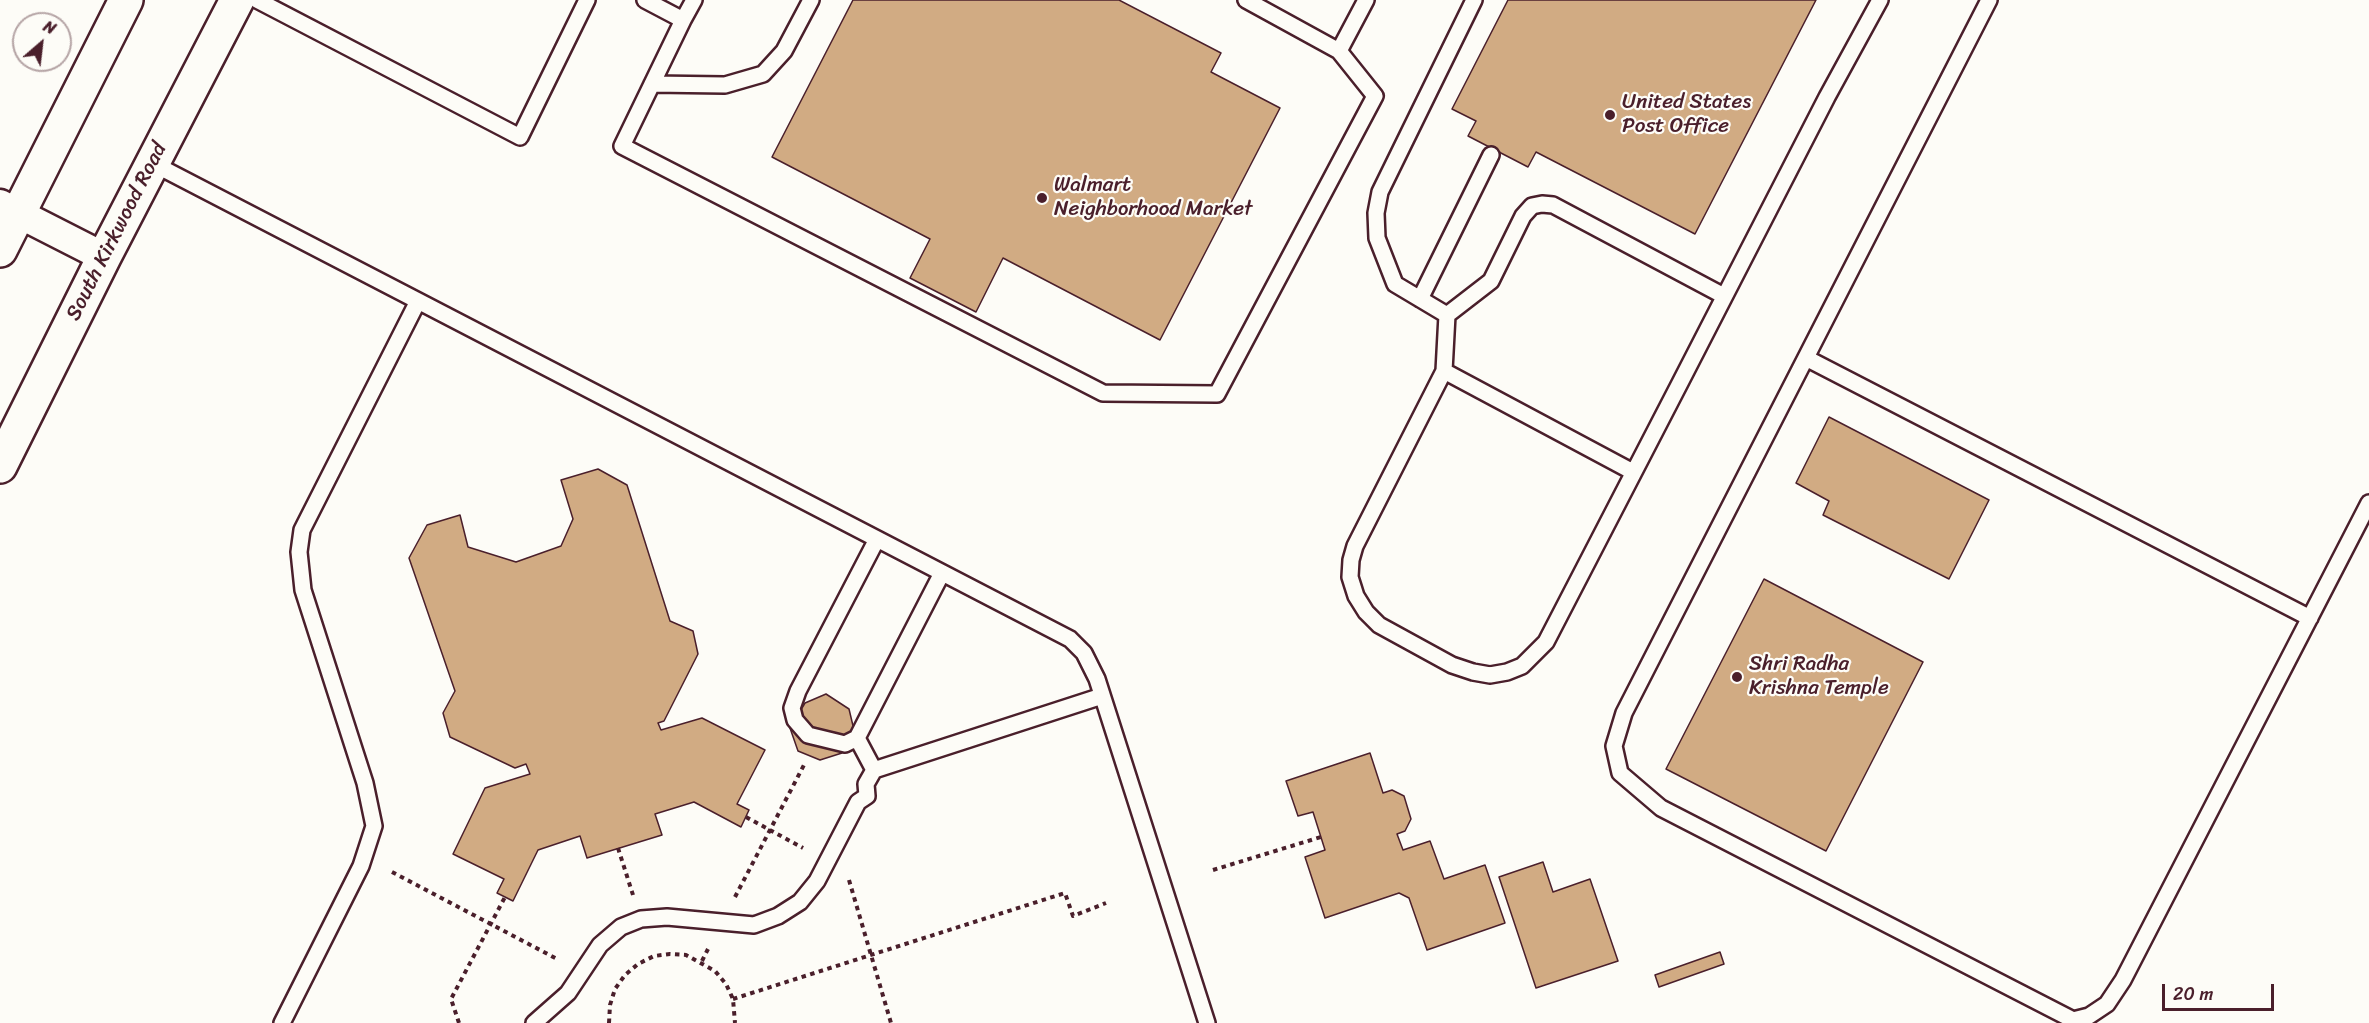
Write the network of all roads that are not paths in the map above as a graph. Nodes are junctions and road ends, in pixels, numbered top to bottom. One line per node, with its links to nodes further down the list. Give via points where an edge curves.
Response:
1 (126, 0): 18 (main road)
2 (237, 0): 17 (main road, South Kirkwood Road)
3 (257, 0): 4 (lane, via 520,137)
4 (586, 0)
5 (645, 0): 13 (lane)
6 (694, 0): 13 (lane)
7 (811, 0): 15 (lane, via 784,51 763,74 725,85)
8 (1246, 0): 14 (lane)
9 (1366, 0): 14 (lane)
10 (1474, 0): 22 (lane, via 1380,192 1376,213 1377,238 1395,284)
11 (1880, 0): 21 (lane)
12 (1989, 0): 25 (lane)
13 (683, 20): 15 (lane)
14 (1339, 51): 15 (lane, via 1375,96 1217,394 1103,393 622,146)
15 (652, 84)
16 (1491, 155): 22 (lane)
17 (152, 163): 20 (main road, South Kirkwood Road); 23 (lane)
18 (9, 209): 19 (main road); 20 (street)
19 (0, 250)
20 (104, 257): 27 (main road, South Kirkwood Road)
21 (1724, 297): 24 (lane, via 1553,206 1542,204 1532,206 1523,216 1491,281); 28 (lane)
22 (1420, 299): 24 (lane)
23 (418, 301): 30 (lane); 36 (lane, via 302,530 299,552 303,590 365,783 374,826 361,866)
24 (1447, 315): 26 (lane)
25 (1806, 358): 32 (lane); 32 (lane, via 1624,713 1614,746 1620,774 1661,808 2073,1020 2089,1016 2108,1004 2123,980)
26 (1444, 371): 28 (lane); 28 (lane, via 1355,546 1350,577 1356,596 1378,625 1452,665 1490,675 1522,666 1534,655 1545,642)
27 (0, 466)
28 (1633, 472)
29 (2369, 503): 32 (lane)
30 (877, 539): 31 (lane); 34 (lane, via 792,708 795,720 808,735 846,744)
31 (942, 573): 33 (lane, via 1070,639 1084,653); 34 (lane)
32 (2310, 618)
33 (1102, 696): 35 (lane); 38 (lane)
34 (856, 738): 35 (lane)
35 (874, 770): 37 (lane, via 866,784 867,796 858,802 817,881 800,902 754,925 667,917 641,919 621,927 600,945 568,993)
36 (282, 1023)
37 (534, 1023)
38 (1207, 1023)

